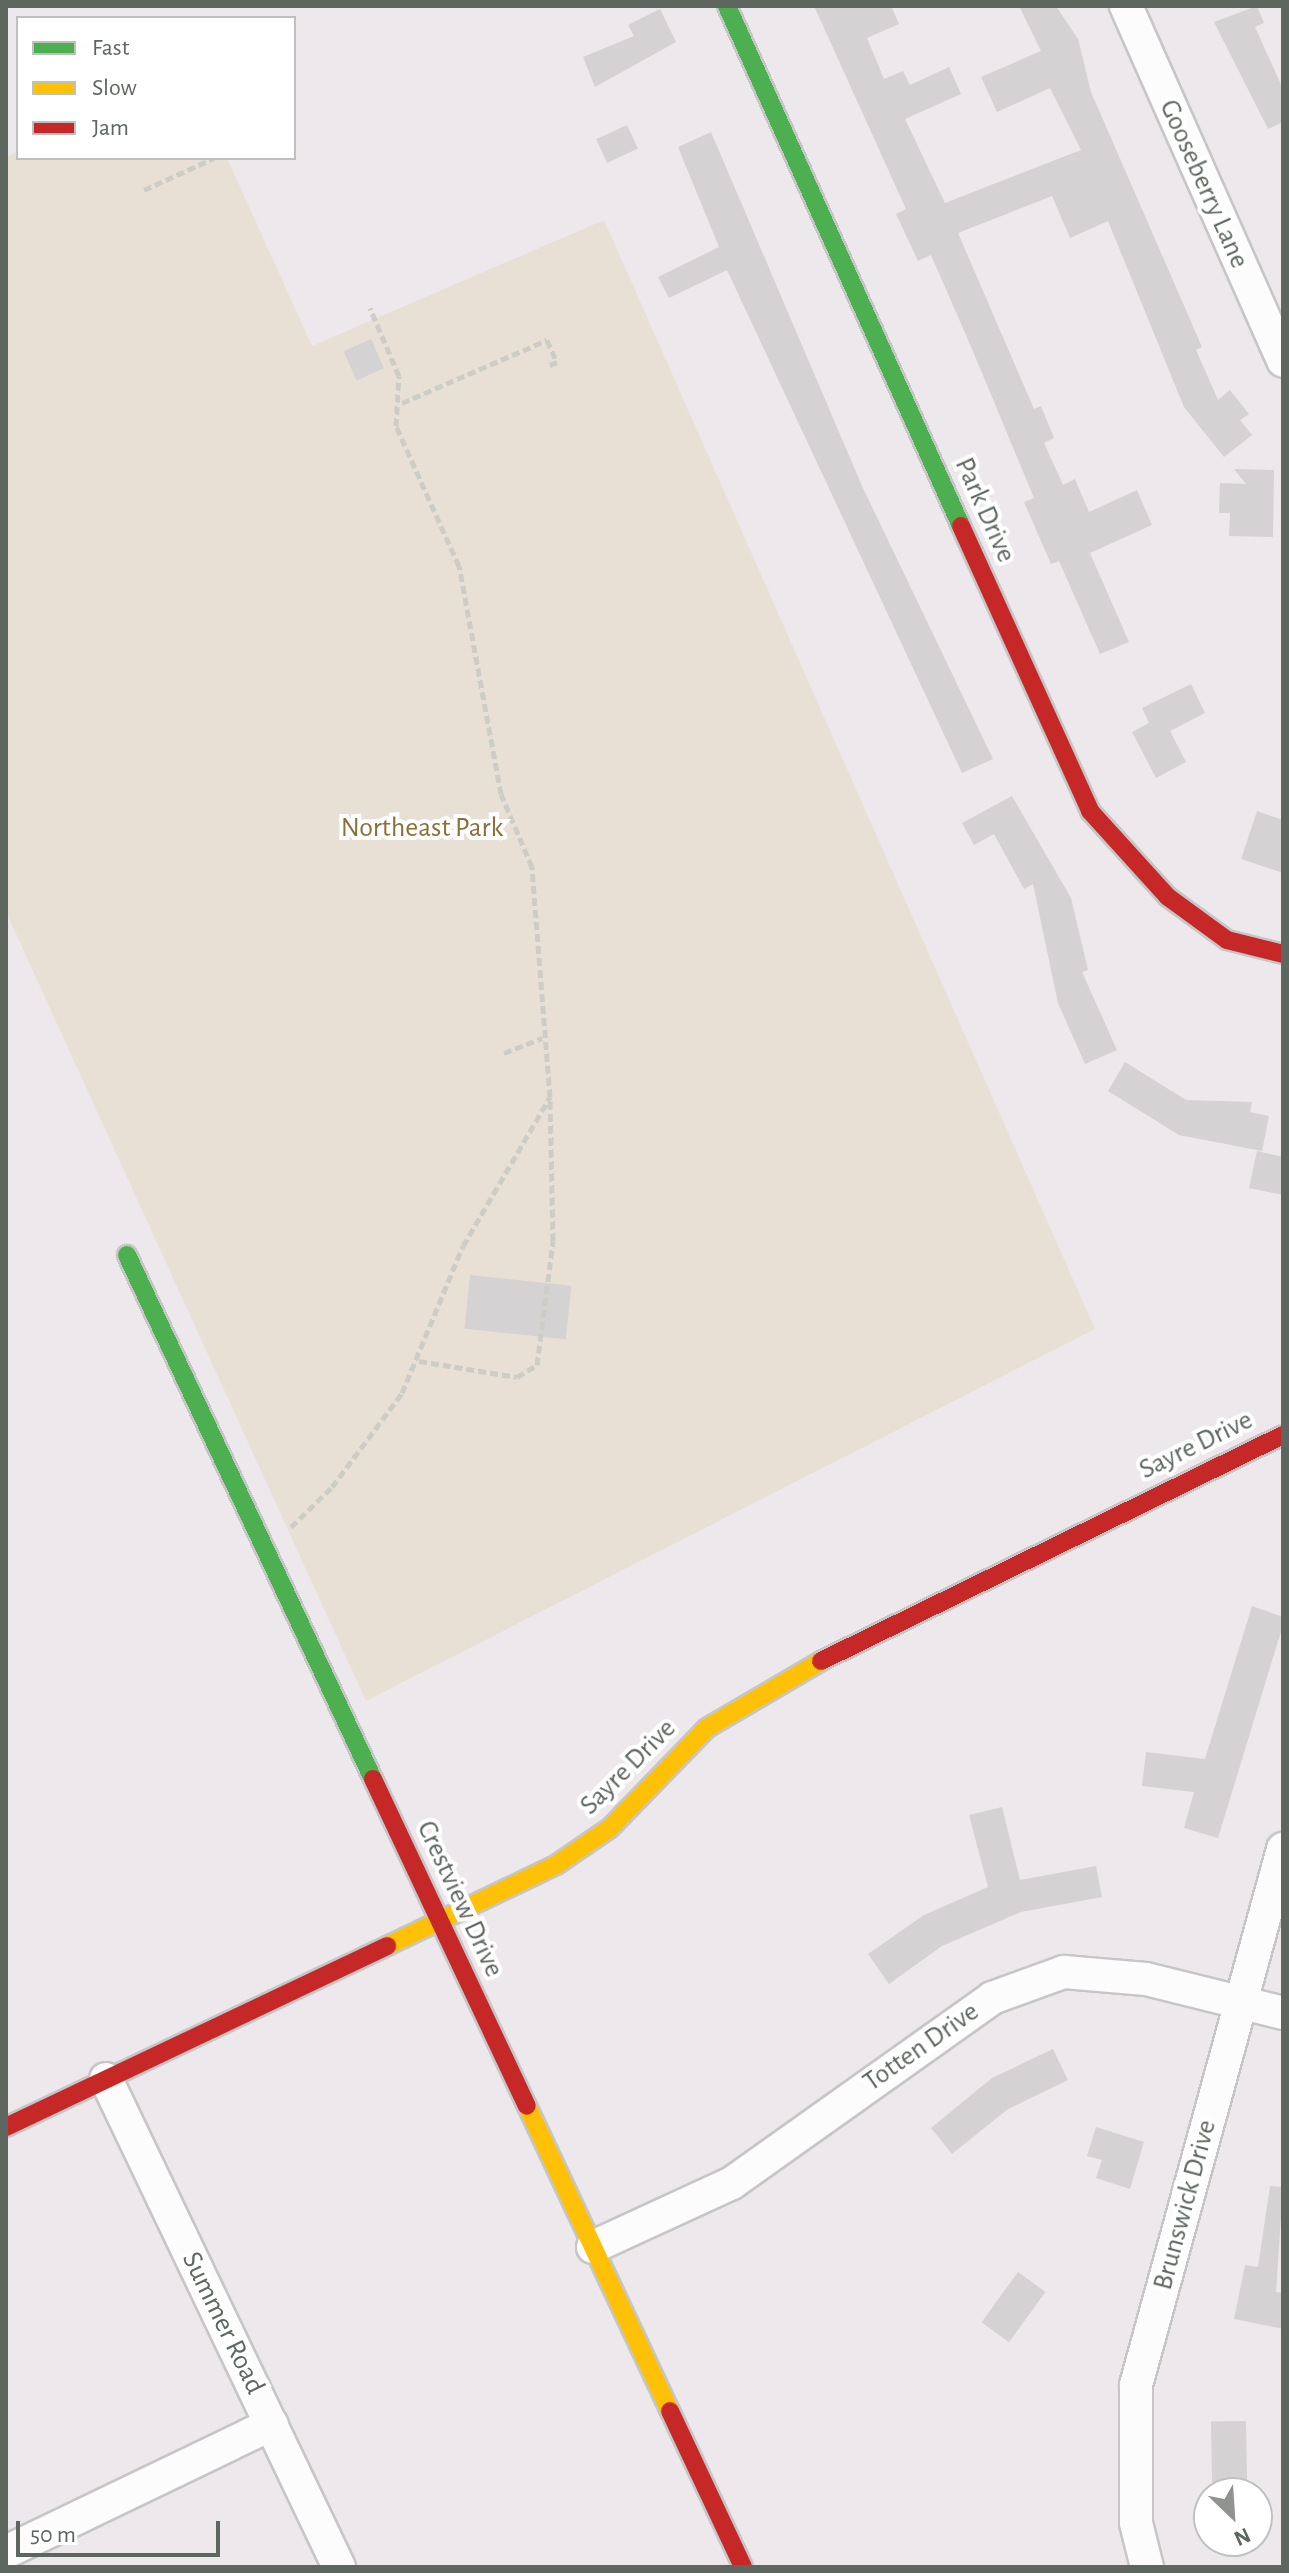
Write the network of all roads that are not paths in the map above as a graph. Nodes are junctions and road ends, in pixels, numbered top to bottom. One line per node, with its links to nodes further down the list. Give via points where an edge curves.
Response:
1 (727, 6): 4 (street, Park Drive, via 1090,811 1168,897 1227,940)
2 (1126, 6): 3 (street, Gooseberry Lane)
3 (1283, 361)
4 (1283, 954)
5 (127, 1255): 8 (street, Crestview Drive)
6 (1283, 1435): 8 (street, Sayre Drive, via 754,1694 707,1728 589,1845)
7 (1283, 1849): 9 (street, Brunswick Drive)
8 (439, 1921): 11 (street, Sayre Drive); 13 (street, Crestview Drive)
9 (1239, 2005): 10 (street, Totten Drive); 13 (street, Totten Drive, via 1146,1979 1064,1972 992,1998 732,2183); 18 (street, Brunswick Drive, via 1136,2385 1136,2523)
10 (1283, 2013)
11 (106, 2079): 12 (street, Sayre Drive); 14 (street, Summer Road)
12 (6, 2127)
13 (593, 2247): 17 (street, Crestview Drive)
14 (272, 2424): 15 (street); 16 (street, Summer Road)
15 (6, 2552)
16 (339, 2567)
17 (743, 2567)
18 (1147, 2567)

